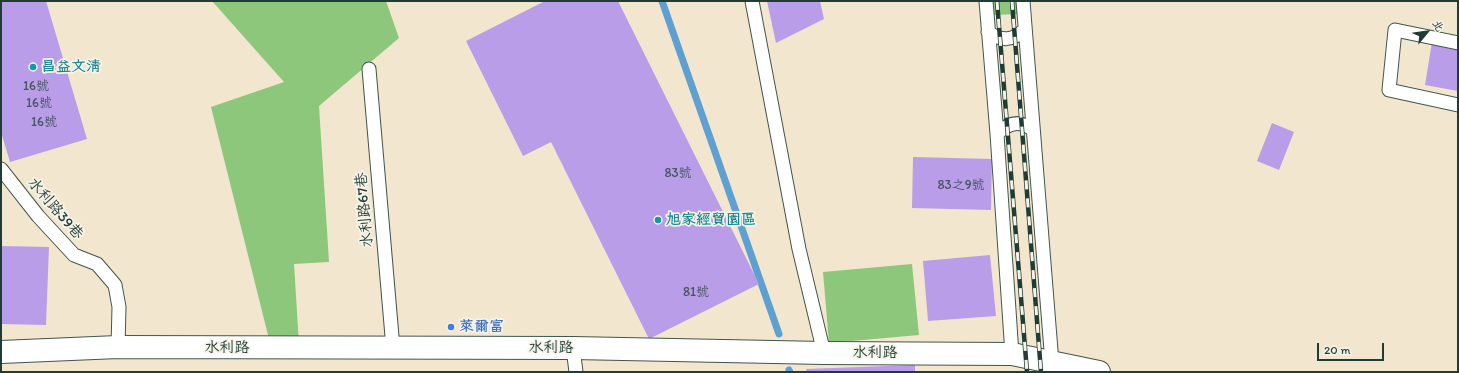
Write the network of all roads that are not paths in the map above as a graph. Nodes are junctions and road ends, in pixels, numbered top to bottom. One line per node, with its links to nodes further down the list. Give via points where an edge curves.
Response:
1 (752, 1): 16 (lane, via 799,249)
2 (986, 1): 5 (lane)
3 (1023, 1): 4 (lane)
4 (1025, 29): 5 (lane, via 1008,40 1000,39); 9 (lane)
5 (988, 32): 10 (lane)
6 (1458, 43): 8 (lane, via 1395,30 1389,90)
7 (369, 69): 13 (lane, 水利路67巷)
8 (1458, 105)
9 (1034, 130): 10 (lane, via 1016,122 1009,124); 18 (lane)
10 (997, 134): 17 (lane)
11 (1, 168): 12 (lane, 水利路39巷, via 38,216 74,255 98,264 115,285 119,307)
12 (118, 347): 13 (street, 水利路); 15 (street, 水利路)
13 (393, 348): 14 (street, 水利路)
14 (573, 348): 16 (street, 水利路); 19 (lane)
15 (1, 352)
16 (824, 353): 17 (street, 水利路)
17 (1012, 354): 18 (street, 水利路)
18 (1052, 363): 20 (street, 水利路)
19 (576, 372)
20 (1099, 372)

